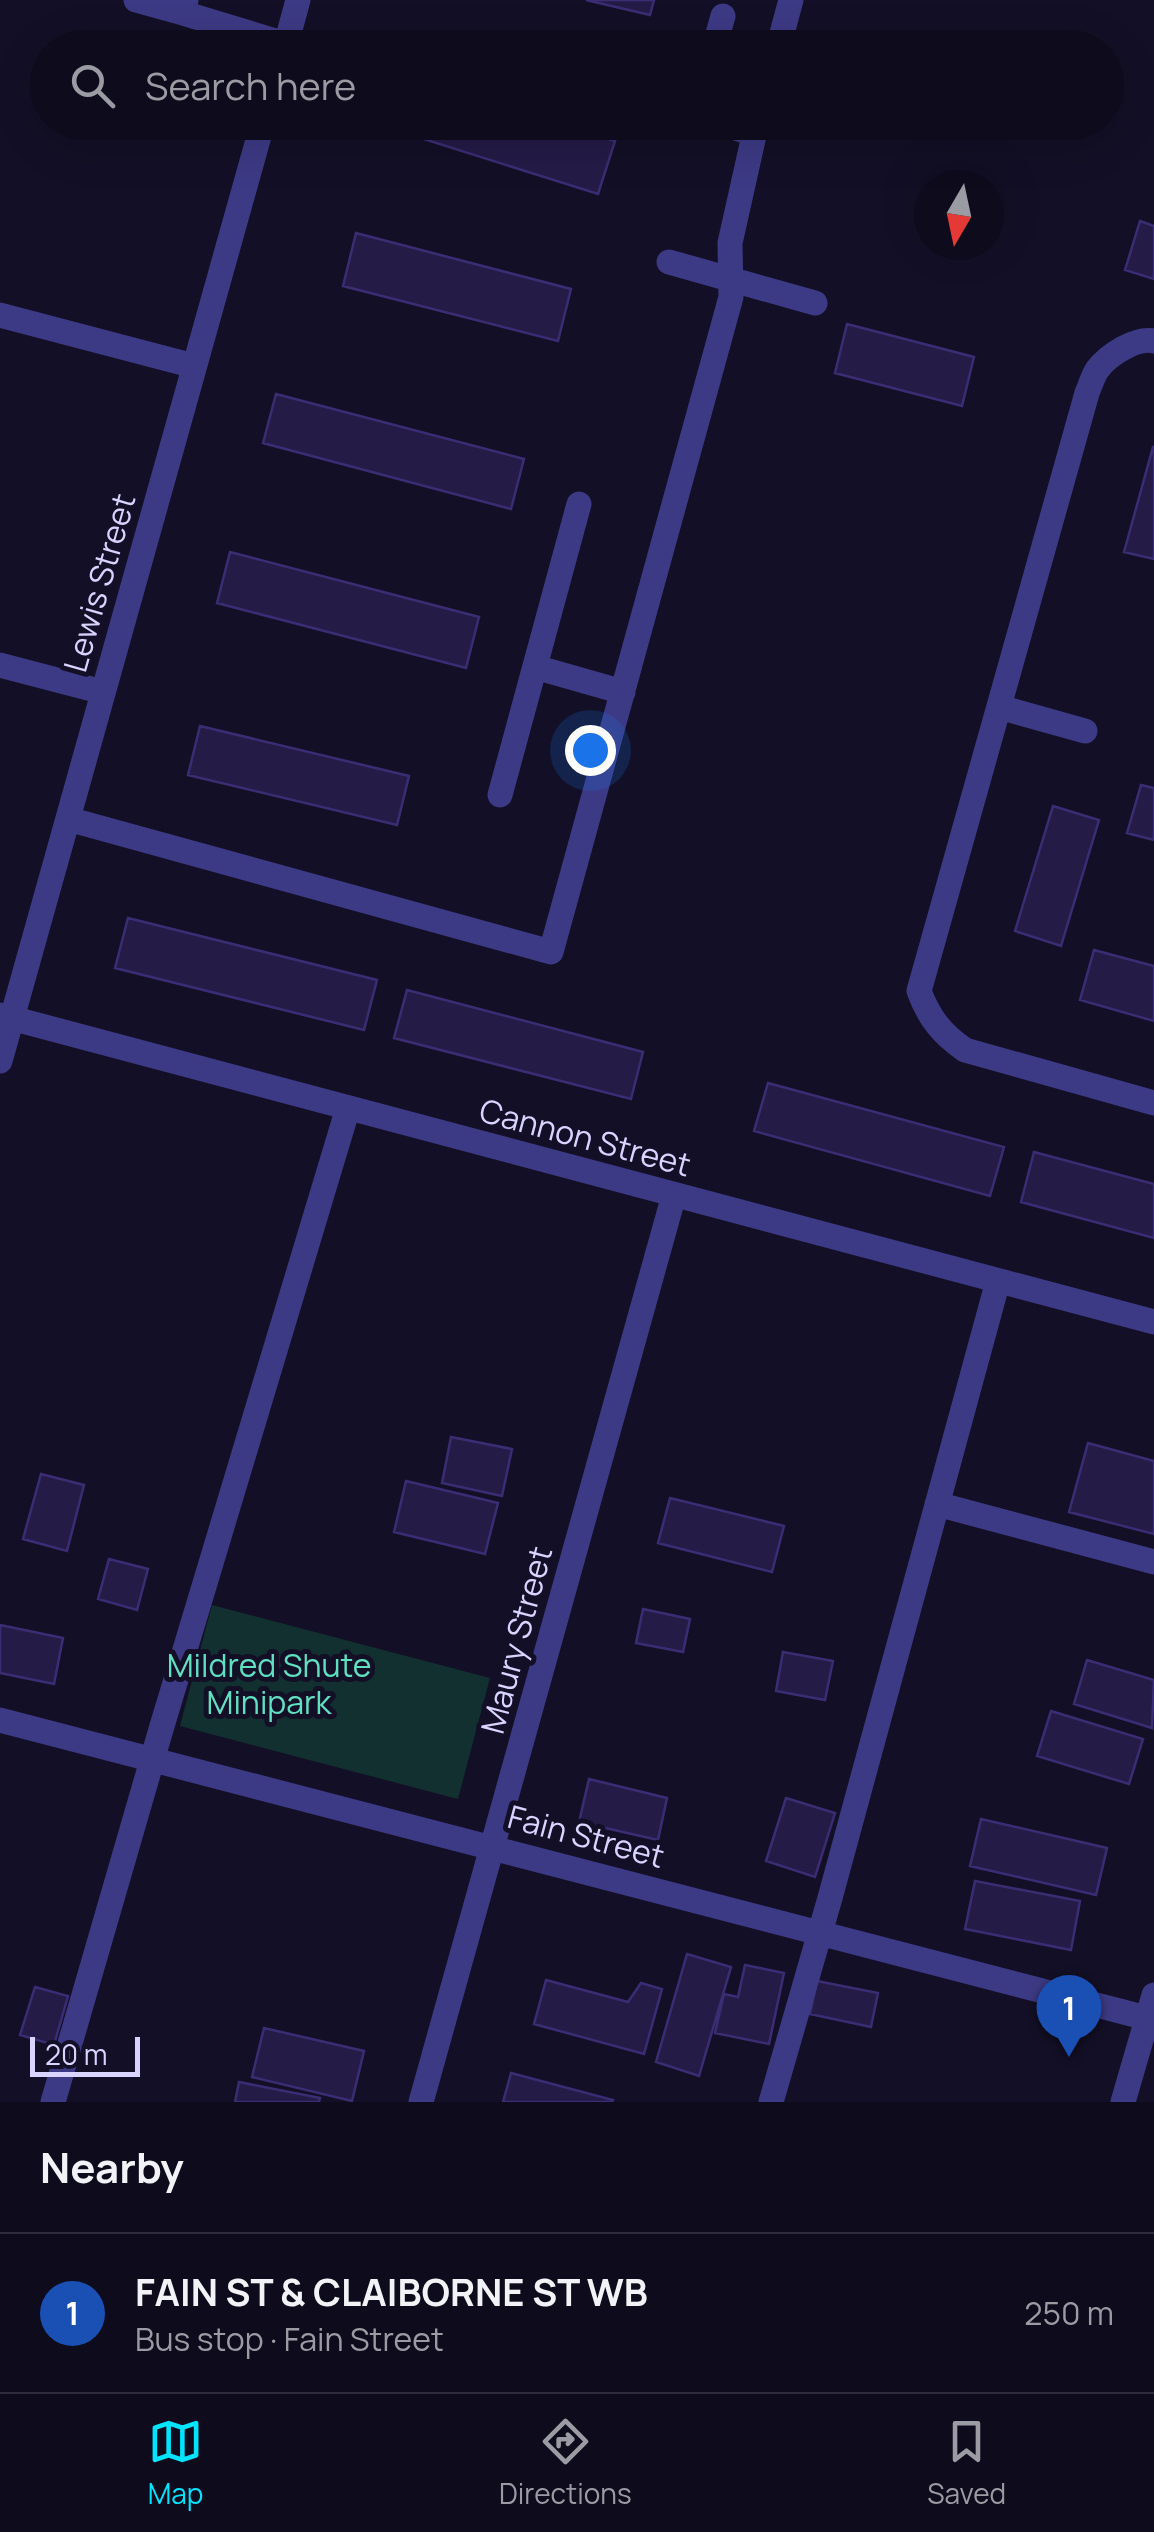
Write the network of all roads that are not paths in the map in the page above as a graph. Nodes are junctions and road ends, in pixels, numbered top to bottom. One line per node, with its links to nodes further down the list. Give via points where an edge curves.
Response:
1 (136, 0): 4 (street)
2 (298, 0): 7 (street)
3 (792, 0): 9 (street)
4 (184, 6): 6 (street)
5 (723, 16): 8 (street)
6 (245, 30)
7 (290, 30)
8 (719, 30)
9 (783, 30)
10 (258, 140): 17 (street, Lewis Street)
11 (752, 140): 13 (street, via 730,243)
12 (669, 262): 13 (street)
13 (731, 281): 14 (street); 22 (street)
14 (815, 303)
15 (0, 314): 17 (street)
16 (1154, 340): 23 (street, via 1120,350 1097,370)
17 (194, 366): 21 (street, Lewis Street)
18 (579, 504): 20 (street)
19 (0, 665): 21 (street)
20 (535, 667): 22 (street); 25 (street)
21 (104, 692): 26 (street, Lewis Street)
22 (623, 692): 26 (street, via 552,952)
23 (999, 707): 24 (street); 29 (street, via 919,991 926,1011 965,1050)
24 (1085, 731)
25 (500, 795)
26 (68, 819): 27 (street, Lewis Street)
27 (6, 1017): 28 (street, Lewis Street); 30 (street, Cannon Street)
28 (0, 1061)
29 (1154, 1103)
30 (348, 1108): 31 (street, Cannon Street); 37 (street)
31 (674, 1195): 32 (street, Cannon Street); 38 (street, Maury Street)
32 (998, 1281): 33 (street, Cannon Street); 34 (street)
33 (1154, 1322)
34 (938, 1504): 35 (street); 39 (street)
35 (1154, 1562)
36 (0, 1720): 37 (street, Fain Street)
37 (152, 1758): 38 (street, Fain Street); 41 (street)
38 (493, 1846): 39 (street, Fain Street); 42 (street, Maury Street)
39 (820, 1932): 40 (street, Fain Street); 43 (street)
40 (1152, 2011): 44 (street)
41 (53, 2102)
42 (421, 2102)
43 (771, 2102)
44 (1124, 2102)

